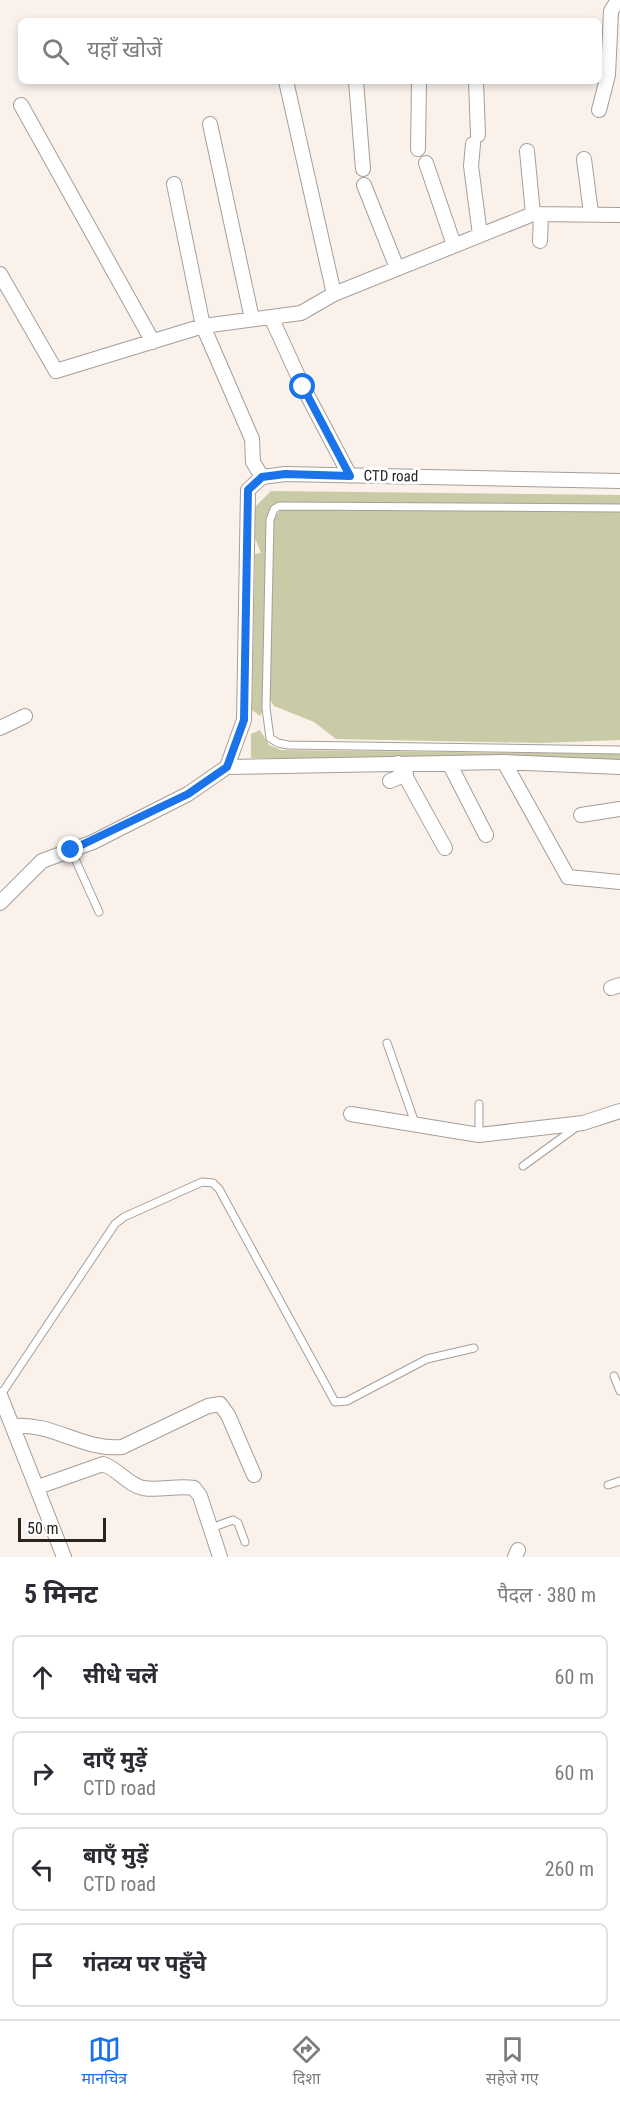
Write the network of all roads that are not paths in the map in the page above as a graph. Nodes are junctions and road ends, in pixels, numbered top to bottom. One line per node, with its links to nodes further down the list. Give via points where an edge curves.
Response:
1 (618, 0): 7 (street, via 611,11 608,75)
2 (287, 84): 24 (street)
3 (356, 84): 13 (street)
4 (419, 84): 9 (street)
5 (476, 84): 19 (street, via 476,139 471,166)
6 (21, 105): 28 (street)
7 (599, 110)
8 (210, 124): 26 (street)
9 (418, 149)
10 (527, 151): 17 (street)
11 (585, 159): 16 (street)
12 (426, 164): 21 (street)
13 (363, 169)
14 (174, 184): 27 (street)
15 (364, 185): 22 (street)
16 (591, 213): 17 (street); 18 (street)
17 (537, 214): 19 (street); 20 (street)
18 (620, 215)
19 (480, 235): 21 (street)
20 (540, 241)
21 (454, 245): 22 (street)
22 (398, 268): 24 (street)
23 (0, 274): 28 (street, via 56,371)
24 (334, 294): 25 (street, via 301,313)
25 (271, 317): 26 (street); 29 (street)
26 (252, 320): 27 (street)
27 (203, 326): 28 (street); 30 (street, via 252,438 253,462)
28 (153, 342)
29 (350, 476): 30 (street, CTD road); 31 (street, CTD road)
30 (262, 477): 39 (street, via 248,490 244,720)
31 (620, 481)
32 (620, 508): 35 (lane, via 274,509 270,520 263,723 273,741 288,745)
33 (25, 716): 34 (street)
34 (0, 728)
35 (620, 750)
36 (504, 762): 37 (street); 38 (street); 47 (street, via 568,877)
37 (449, 764): 40 (street); 44 (street)
38 (620, 766)
39 (227, 767): 40 (street); 46 (street, via 188,794)
40 (402, 769): 41 (street); 45 (street)
41 (390, 781)
42 (620, 808): 43 (street)
43 (581, 815)
44 (486, 835)
45 (445, 848)
46 (71, 850): 48 (street, via 42,861); 49 (lane)
47 (620, 882)
48 (0, 903)
49 (99, 912)
50 (387, 1043): 54 (lane)
51 (479, 1104): 56 (lane)
52 (620, 1111): 55 (street)
53 (351, 1114): 54 (street)
54 (415, 1123): 56 (street)
55 (583, 1123): 56 (street); 57 (lane)
56 (479, 1135)
57 (523, 1166)
58 (474, 1348): 61 (lane, via 427,1359 347,1401 335,1402 219,1189 213,1183 202,1182 115,1224)
59 (614, 1376): 60 (lane)
60 (620, 1391)
61 (0, 1395): 62 (street)
62 (14, 1426): 63 (street, via 27,1424 113,1448 220,1404); 66 (street)
63 (254, 1474)
64 (620, 1481): 65 (lane)
65 (608, 1485)
66 (38, 1486): 67 (street, via 103,1464 144,1488 194,1488); 69 (street)
67 (211, 1528): 68 (lane, via 233,1520); 70 (street)
68 (245, 1542)
69 (64, 1557)
70 (220, 1557)

